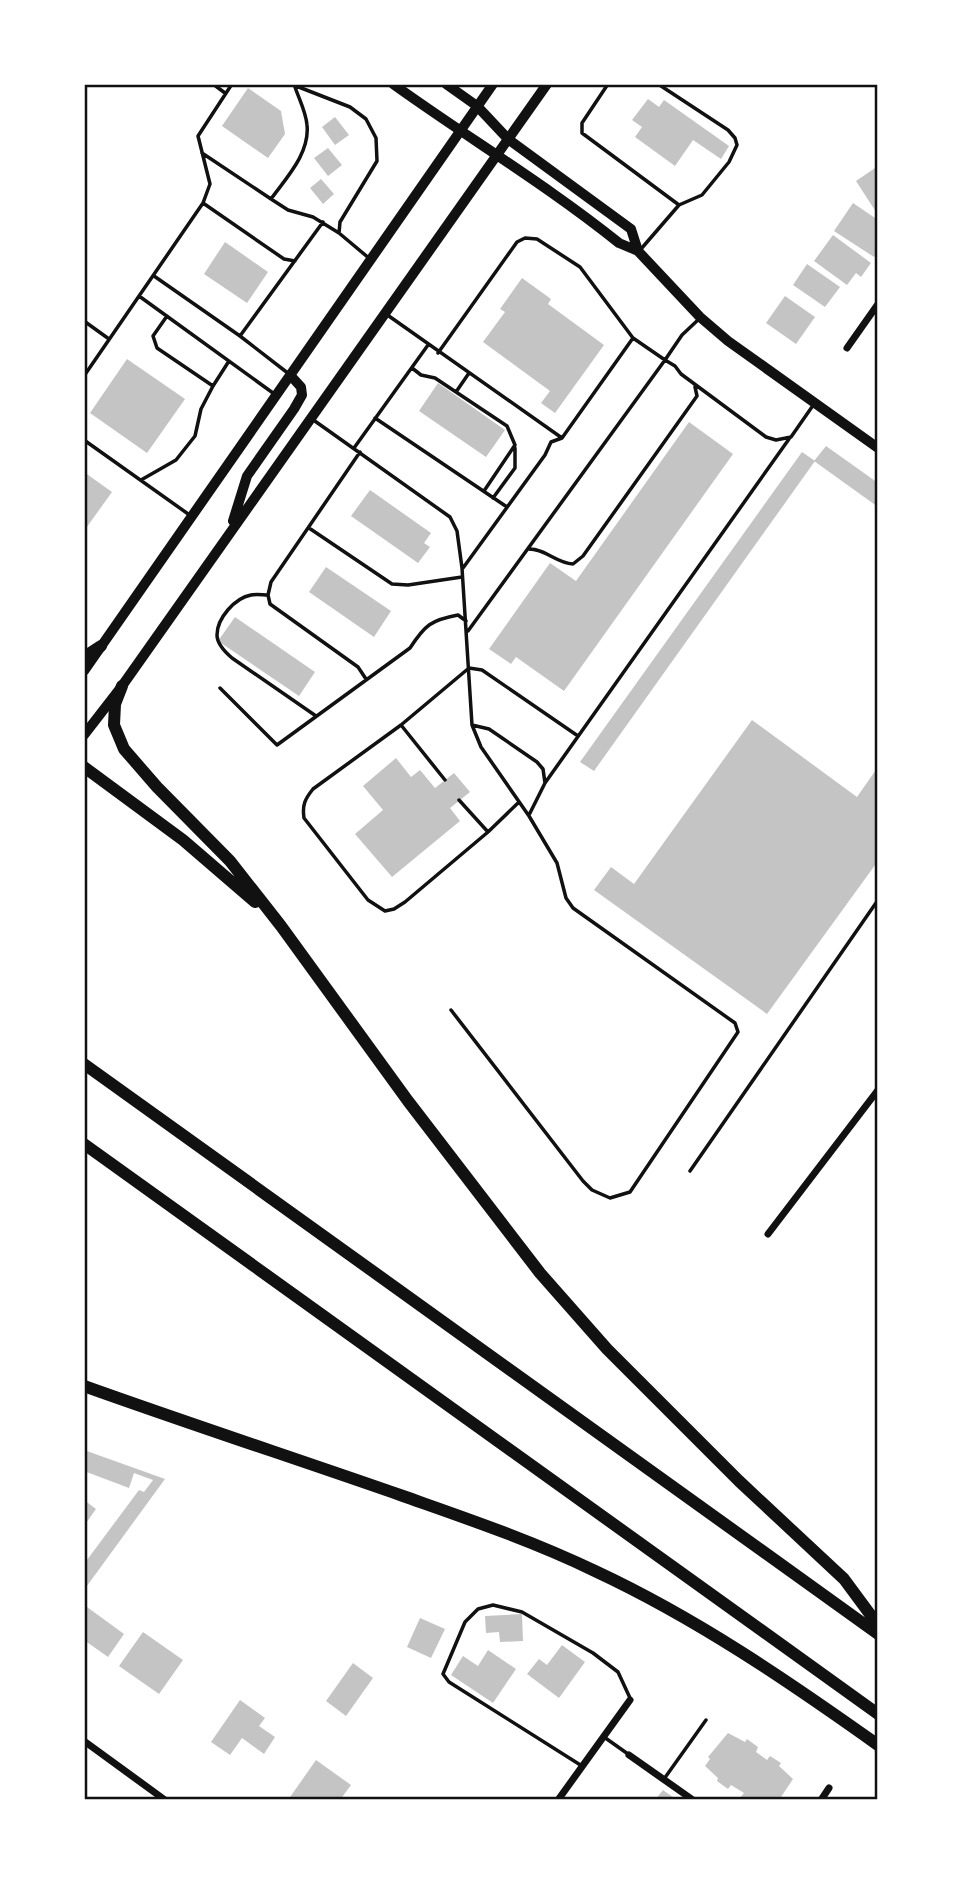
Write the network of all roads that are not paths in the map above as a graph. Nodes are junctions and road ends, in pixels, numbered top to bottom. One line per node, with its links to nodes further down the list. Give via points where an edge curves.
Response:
1 (213, 84): 10 (lane)
2 (232, 84): 10 (lane)
3 (393, 84): 12 (main road)
4 (446, 84): 11 (main road)
5 (493, 84): 11 (main road)
6 (547, 84): 13 (main road)
7 (608, 84): 18 (lane, via 582,123 582,133)
8 (658, 84): 18 (lane, via 728,130 737,145 702,195)
9 (293, 86): 16 (lane, via 307,122 307,141); 20 (lane, via 350,107 366,119 376,138 377,161 340,222)
10 (225, 93): 14 (lane, via 198,136)
11 (477, 106): 12 (main road); 13 (main road)
12 (461, 133): 15 (main road); 22 (main road)
13 (508, 139): 15 (main road); 21 (main road, via 631,229)
14 (201, 152): 16 (lane); 17 (lane, via 210,184)
15 (497, 153): 21 (main road, via 619,243); 27 (main road)
16 (271, 199): 19 (lane)
17 (203, 202): 23 (lane, via 284,259); 24 (lane)
18 (678, 205): 21 (lane)
19 (323, 222): 20 (lane); 23 (lane)
20 (340, 233): 22 (lane)
21 (638, 251): 29 (main road)
22 (371, 260): 42 (main road)
23 (295, 261): 31 (lane)
24 (153, 275): 25 (lane); 31 (lane)
25 (139, 296): 28 (lane); 33 (lane)
26 (878, 304): 35 (street)
27 (384, 313): 34 (lane); 48 (main road)
28 (167, 316): 38 (lane); 44 (lane, via 153,336 157,348)
29 (700, 317): 37 (lane, via 682,334); 47 (main road)
30 (84, 321): 33 (lane)
31 (240, 336): 42 (lane)
32 (633, 338): 36 (lane, via 580,267 537,239 525,238 517,242); 37 (lane); 51 (lane)
33 (109, 339): 41 (lane)
34 (428, 345): 36 (lane); 39 (lane)
35 (847, 348)
36 (438, 353): 40 (lane)
37 (666, 360): 43 (lane); 64 (lane)
38 (229, 361): 44 (lane); 46 (lane)
39 (412, 368): 45 (lane); 49 (lane)
40 (469, 373): 45 (lane); 51 (lane)
41 (84, 376)
42 (291, 376): 46 (main road); 63 (main road, via 302,395 247,476)
43 (695, 385): 50 (lane, via 765,437); 64 (lane, via 697,396 583,556 573,564 562,563 539,549)
44 (213, 386): 57 (lane, via 201,409 195,436 176,460)
45 (456, 392): 53 (lane, via 507,426)
46 (277, 396): 61 (main road)
47 (815, 403): 50 (lane); 55 (main road)
48 (310, 418): 54 (lane); 63 (main road)
49 (375, 418): 54 (lane); 58 (lane)
50 (791, 437): 81 (lane)
51 (562, 438): 60 (lane, via 551,442)
52 (84, 440): 57 (lane)
53 (515, 445): 58 (lane); 59 (lane, via 515,468)
54 (354, 448): 56 (lane)
55 (878, 448)
56 (360, 452): 62 (lane); 65 (lane, via 450,517 457,531)
57 (141, 480): 61 (lane)
58 (484, 491): 59 (lane)
59 (493, 498): 60 (lane)
60 (507, 507): 65 (lane)
61 (192, 517): 70 (main road)
62 (309, 528): 66 (lane, via 392,584); 67 (lane, via 271,582)
63 (230, 532): 75 (main road)
64 (528, 549): 69 (lane)
65 (462, 568): 66 (lane)
66 (462, 577): 68 (lane)
67 (268, 595): 74 (lane, via 270,604 358,667); 77 (lane, via 250,595 235,603 219,624 217,637 232,658)
68 (466, 622): 69 (lane); 74 (lane, via 458,615 435,619 410,648)
69 (467, 633): 72 (lane)
70 (102, 646): 71 (highway); 73 (main road)
71 (84, 657)
72 (469, 668): 78 (lane); 79 (lane); 81 (lane, via 482,670)
73 (84, 671)
74 (366, 680): 77 (lane)
75 (122, 686): 80 (main road); 90 (highway, via 114,725 124,749 230,862)
76 (220, 688): 77 (lane, via 277,744)
77 (316, 716)
78 (401, 725): 83 (lane); 88 (lane, via 313,789 302,808 304,818 368,900 385,911 394,909)
79 (472, 725): 84 (lane, via 489,729 537,762); 86 (lane, via 486,755)
80 (84, 736)
81 (578, 736): 84 (lane)
82 (84, 767): 90 (highway, via 183,840)
83 (444, 780)
84 (545, 783): 87 (lane)
85 (459, 800): 88 (lane)
86 (519, 802): 87 (lane); 88 (lane)
87 (529, 816): 91 (lane, via 557,863 573,908 735,1023 738,1032 630,1192 610,1198 583,1181)
88 (488, 832)
89 (878, 901): 95 (lane)
90 (281, 926): 98 (highway, via 540,1273 607,1349 844,1579)
91 (451, 1010)
92 (84, 1065): 99 (highway)
93 (878, 1090): 96 (street)
94 (84, 1144): 101 (highway)
95 (690, 1171)
96 (768, 1234)
97 (84, 1386): 105 (highway, via 505,1532 595,1570 752,1658)
98 (878, 1625)
99 (878, 1634)
100 (630, 1700): 103 (street); 107 (lane, via 618,1672 522,1612 493,1605 478,1609 465,1622 443,1674 449,1682)
101 (878, 1714)
102 (706, 1720): 108 (lane)
103 (604, 1737): 106 (lane); 107 (street)
104 (84, 1741): 110 (street)
105 (878, 1745)
106 (629, 1755): 108 (street)
107 (582, 1767): 111 (street)
108 (664, 1779): 112 (street)
109 (829, 1788): 113 (street)
110 (166, 1800)
111 (558, 1800)
112 (693, 1800)
113 (821, 1800)

